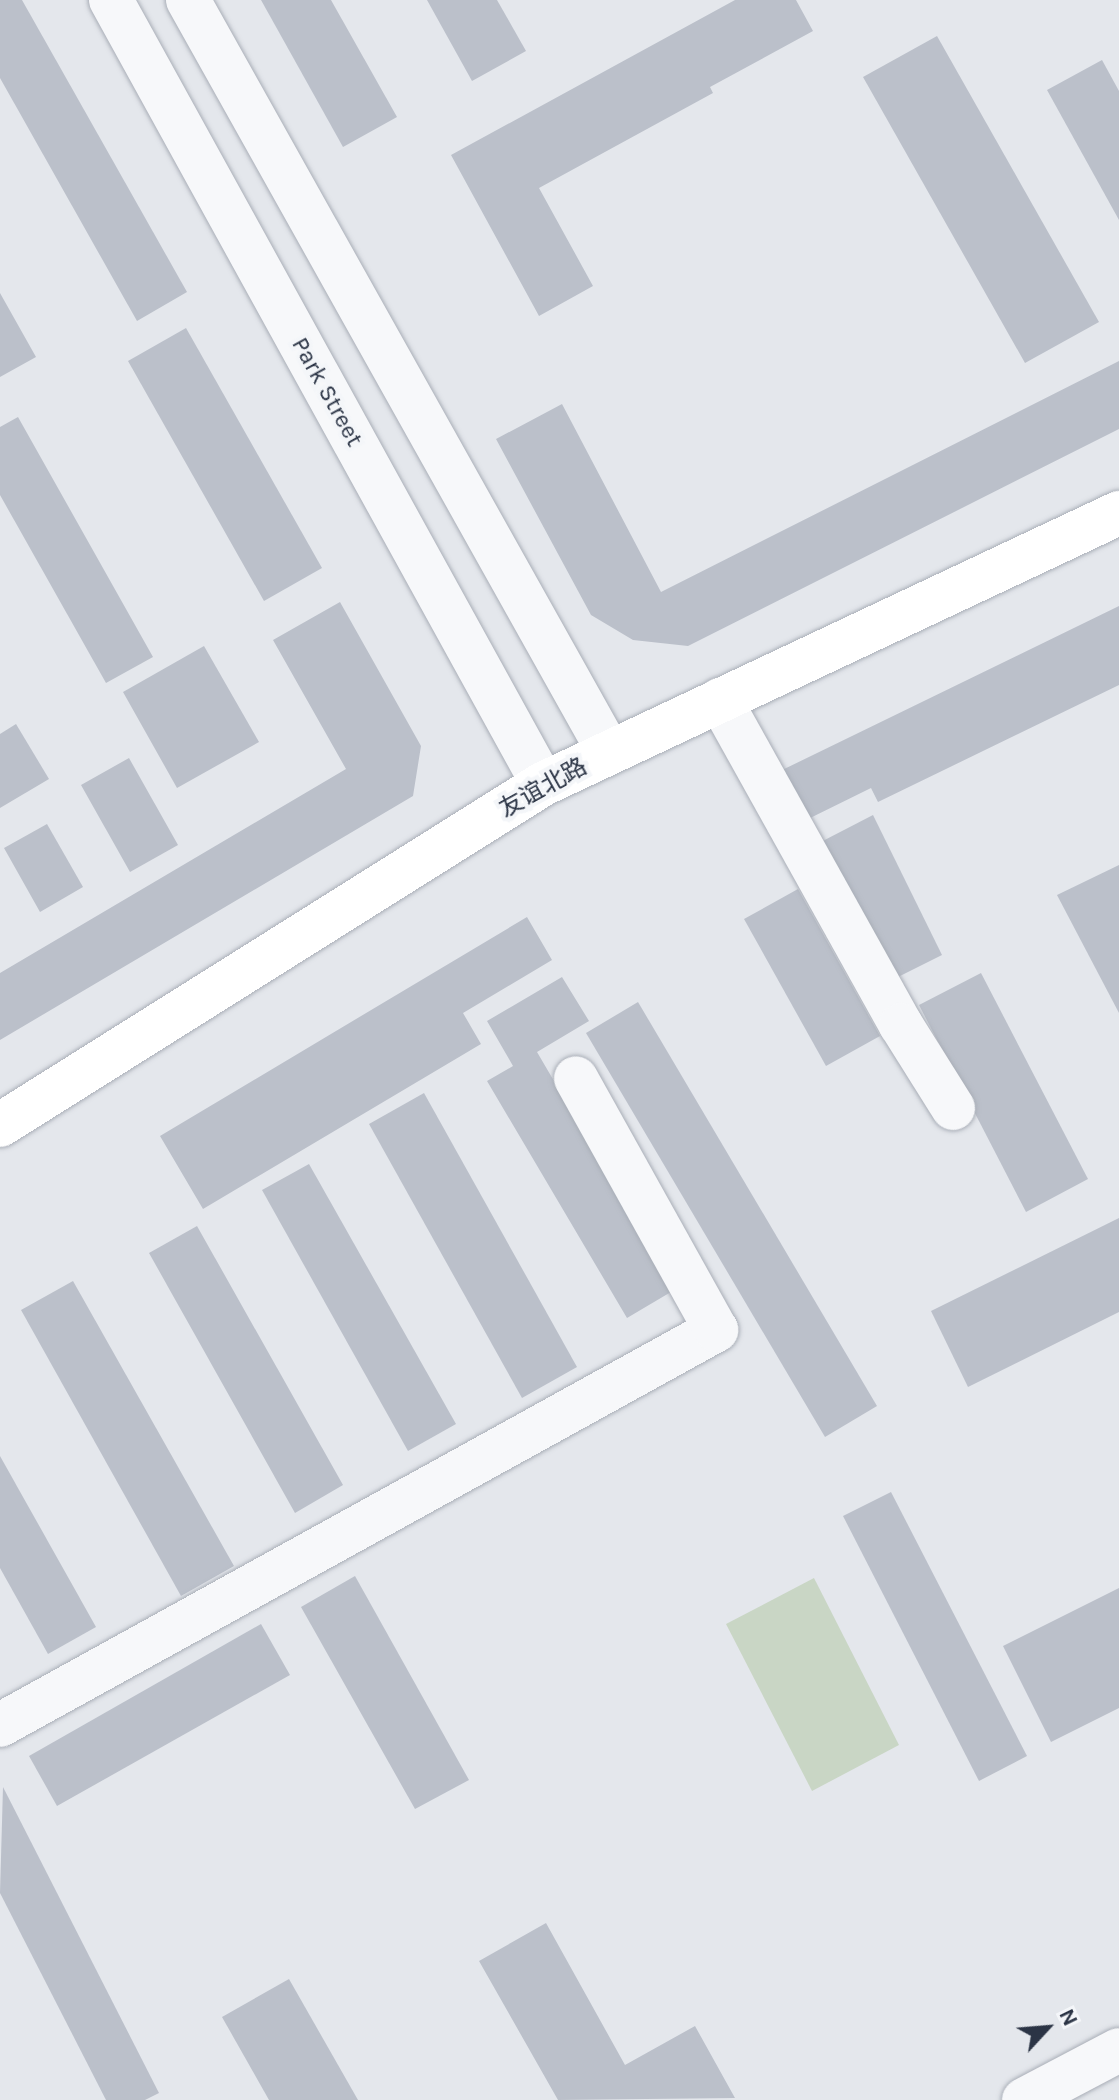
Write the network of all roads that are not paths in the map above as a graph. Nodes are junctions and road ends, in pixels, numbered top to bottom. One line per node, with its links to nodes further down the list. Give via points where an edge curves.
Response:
1 (111, 0): 6 (street, Park Street)
2 (188, 0): 5 (street)
3 (1119, 513): 4 (main road, 友谊北路)
4 (720, 700): 5 (main road, 友谊北路); 8 (street)
5 (609, 752): 6 (main road, 友谊北路)
6 (543, 784): 9 (main road, 友谊北路)
7 (576, 1078): 10 (street, via 716,1330)
8 (953, 1108)
9 (0, 1125)
10 (0, 1725)
11 (1119, 2050): 12 (street)
12 (1024, 2100)

